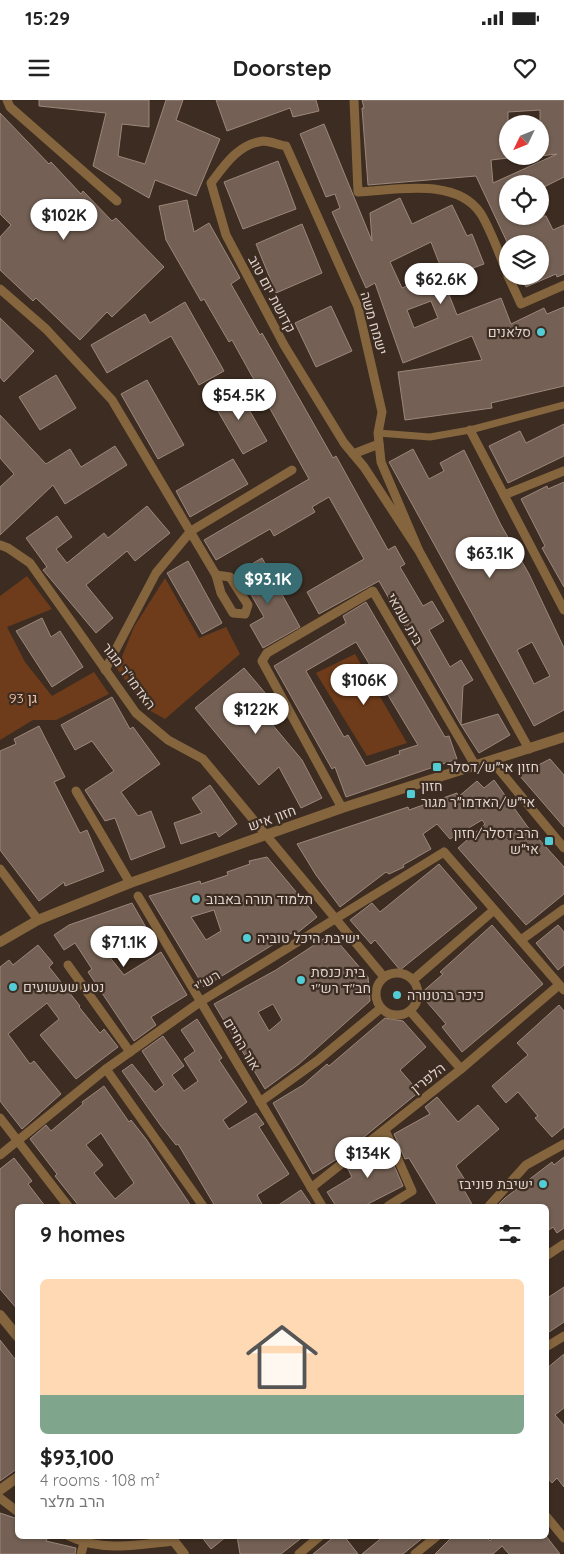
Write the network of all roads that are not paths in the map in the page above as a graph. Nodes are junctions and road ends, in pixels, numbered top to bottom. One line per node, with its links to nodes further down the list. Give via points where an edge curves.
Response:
1 (7, 100): 4 (street)
2 (354, 100): 5 (street, via 358,192 440,189 459,194 480,213)
3 (247, 146): 11 (street, ישמח משה, via 264,141 286,146 358,307 382,412); 13 (street, קדושת יום טוב, via 228,160 211,183 226,235 284,345)
4 (117, 201)
5 (499, 255)
6 (512, 285): 7 (street, via 521,304)
7 (564, 285)
8 (0, 288): 17 (street, via 46,329 112,400)
9 (564, 405): 10 (street)
10 (470, 430): 11 (street, via 430,437); 16 (street)
11 (378, 433): 12 (street, ישמח משה)
12 (379, 444): 13 (street); 19 (street, ישמח משה, via 381,462)
13 (353, 454): 19 (street, ישמח משה)
14 (292, 470): 17 (street)
15 (564, 471): 16 (street)
16 (504, 495): 21 (street)
17 (191, 531): 20 (street); 22 (street, via 156,573)
18 (0, 545): 22 (street, האדמו"ר מגור, via 30,563)
19 (419, 551): 24 (street, ישמח משה)
20 (216, 575): 20 (street, via 220,593 233,613 244,614 248,605 230,578)
21 (564, 610)
22 (105, 670): 29 (street, האדמו"ר מגור, via 136,713 168,740 203,759)
23 (562, 737): 24 (street, חזון איש)
24 (529, 749): 25 (street, חזון איש)
25 (492, 761): 26 (street, חזון איש); 30 (street)
26 (475, 764): 28 (street, חזון איש); 28 (street, בית שמאי, via 373,591 267,653 262,661)
27 (76, 791): 32 (street)
28 (342, 808): 29 (street, חזון איש)
29 (267, 835): 32 (street, חזון איש); 36 (street, האדמו"ר מגור)
30 (564, 848)
31 (0, 869): 37 (street)
32 (130, 883): 37 (street, חזון איש)
33 (138, 896): 44 (street, אור החיים)
34 (564, 909): 38 (street)
35 (494, 910): 36 (street, רש"י, via 444,852); 38 (street); 42 (street)
36 (336, 918): 41 (street, האדמו"ר מגור); 44 (street, רש"י)
37 (38, 920): 39 (street, חזון איש)
38 (521, 940): 43 (street)
39 (0, 942)
40 (68, 965): 47 (street)
41 (384, 977): 42 (street, via 396,972); 45 (street, via 379,982 376,995)
42 (413, 980): 46 (street, via 418,999)
43 (562, 987): 49 (street, הלפרין)
44 (200, 1002): 47 (street, רש"י); 50 (street, אור החיים)
45 (381, 1008): 46 (street, via 392,1015); 50 (street, via 317,1061)
46 (410, 1011): 49 (street)
47 (130, 1052): 48 (street, רש"י)
48 (106, 1069): 53 (street, רש"י); 58 (street)
49 (462, 1069): 52 (street, הלפרין)
50 (260, 1102): 56 (street, אור החיים)
51 (0, 1118): 53 (street)
52 (385, 1130): 56 (street, הלפרין); 60 (street, via 412,1191)
53 (18, 1142): 55 (street, רש"י); 57 (street)
54 (564, 1144): 61 (street, via 526,1165)
55 (0, 1155)
56 (311, 1188): 59 (street, אור החיים)
57 (66, 1204)
58 (202, 1204)
59 (321, 1204)
60 (391, 1204)
61 (491, 1204)
62 (564, 1244): 63 (street)
63 (549, 1254)
64 (0, 1315): 65 (street)
65 (15, 1333)
66 (564, 1336): 67 (street)
67 (549, 1346)
68 (15, 1479): 69 (street)
69 (0, 1490)
70 (0, 1498): 71 (street)
71 (15, 1510)
72 (549, 1520): 73 (street)
73 (564, 1538)
74 (75, 1539): 79 (street)
75 (169, 1539): 80 (street)
76 (174, 1539): 82 (street)
77 (316, 1539): 83 (street)
78 (433, 1539): 84 (street)
79 (84, 1543): 80 (street); 81 (street)
80 (127, 1550)
81 (81, 1554)
82 (184, 1554)
83 (299, 1554)
84 (415, 1554)

